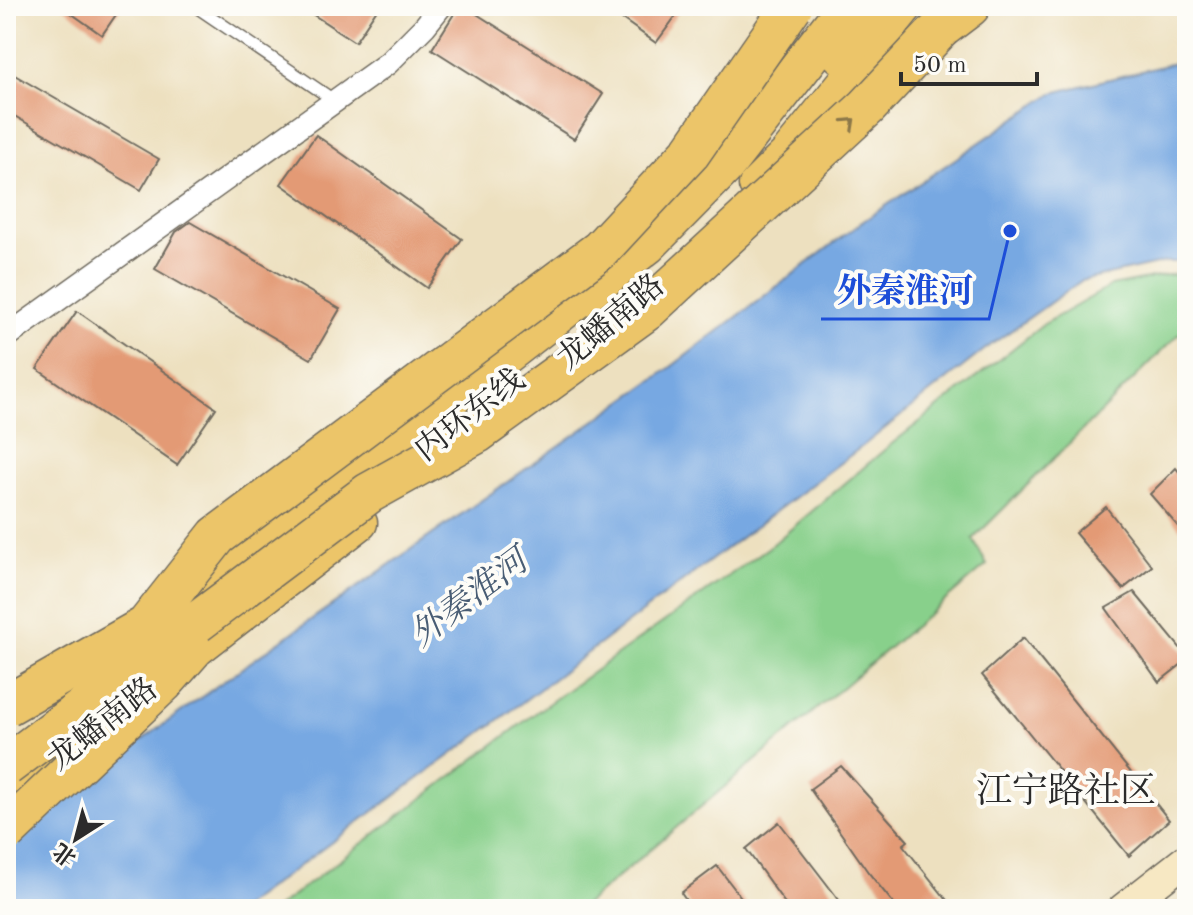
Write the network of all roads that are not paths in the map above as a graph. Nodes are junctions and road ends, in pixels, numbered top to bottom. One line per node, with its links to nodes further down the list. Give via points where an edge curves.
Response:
1 (195, 6): 8 (lane)
2 (441, 6): 8 (street, via 388,63)
3 (848, 6): 12 (highway, 内环东线, bridge, via 723,167 647,244)
4 (879, 6): 10 (highway, 内环东线, bridge, via 771,146 692,231)
5 (906, 6): 14 (main road, 龙蟠南路, via 787,154 649,292)
6 (806, 10): 12 (highway, bridge, via 690,153 600,250 217,536); 13 (main road, 龙蟠南路, via 727,131 653,216 528,315 458,379)
7 (956, 13): 10 (highway, one-way to 7, bridge, via 477,433 647,310 867,107)
8 (335, 101): 9 (street)
9 (6, 337)
10 (369, 493): 11 (highway, 内环东线, bridge)
11 (253, 582): 15 (highway, 内环东线, bridge); 17 (highway, bridge, via 163,683)
12 (146, 626): 13 (highway, bridge)
13 (10, 708): 14 (main road)
14 (66, 751): 16 (main road, 龙蟠南路)
15 (6, 766)
16 (6, 796)
17 (6, 832)
18 (1187, 859): 19 (street)
19 (1123, 909)

